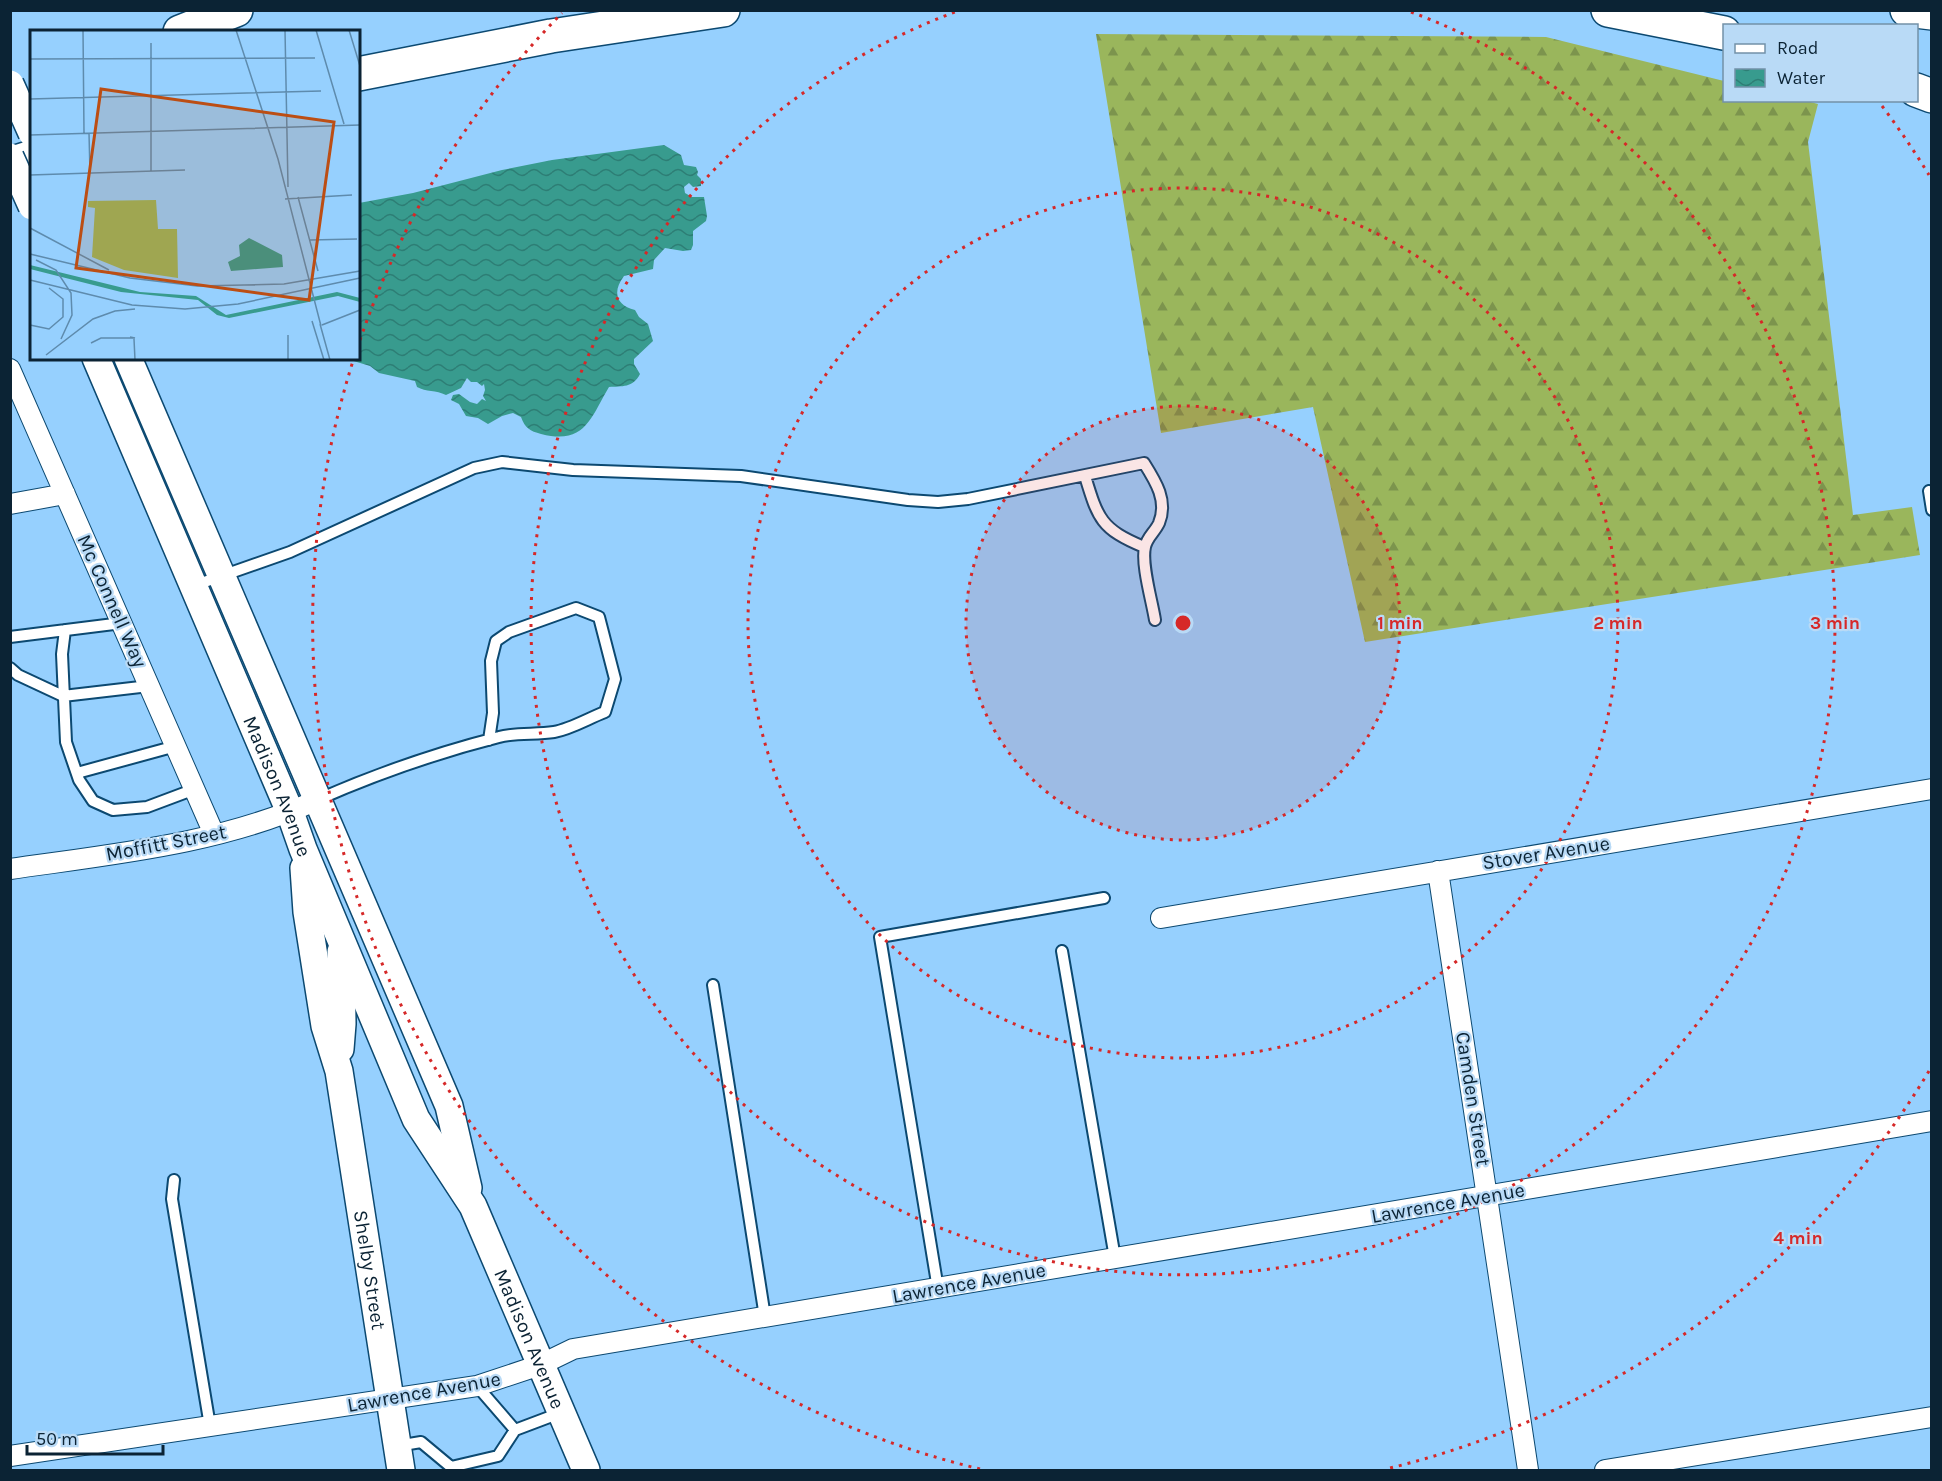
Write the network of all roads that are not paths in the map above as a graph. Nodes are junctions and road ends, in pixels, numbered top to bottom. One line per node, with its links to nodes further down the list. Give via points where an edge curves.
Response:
1 (236, 10): 6 (highway)
2 (723, 10): 8 (highway, via 551,36)
3 (1608, 10): 7 (highway)
4 (1907, 10): 5 (highway)
5 (1932, 13)
6 (185, 30)
7 (1723, 33)
8 (360, 74)
9 (10, 84): 14 (main road, bridge)
10 (30, 86): 12 (highway)
11 (1918, 90): 13 (highway)
12 (10, 93)
13 (1932, 96)
14 (30, 129)
15 (10, 157): 18 (main road, bridge)
16 (30, 158): 17 (highway)
17 (10, 164)
18 (30, 202)
19 (97, 360): 29 (main road, Madison Avenue)
20 (129, 360): 28 (main road, Madison Avenue)
21 (10, 369): 24 (street, Mc Connell Way)
22 (1085, 476): 27 (lane, via 1101,521); 27 (lane, via 1144,463 1155,480 1163,507 1158,525); 28 (lane, via 938,502 741,476 573,470 502,462 474,468 290,552)
23 (1929, 491): 26 (lane)
24 (65, 494): 25 (street); 31 (street, Mc Connell Way)
25 (10, 504)
26 (1932, 510)
27 (1144, 547): 30 (lane)
28 (222, 576): 29 (lane); 42 (main road, Madison Avenue)
29 (192, 586): 43 (main road, Madison Avenue)
30 (1155, 620)
31 (122, 623): 32 (lane); 35 (street, Mc Connell Way)
32 (65, 630): 33 (lane); 36 (lane)
33 (10, 637)
34 (10, 668): 36 (lane)
35 (149, 686): 36 (lane); 38 (street, Mc Connell Way)
36 (63, 696): 39 (lane, via 66,742)
37 (489, 740): 37 (lane, via 555,732 605,712 615,679 599,616 576,608 509,632 496,641 491,661 493,713); 42 (lane, via 371,777)
38 (176, 746): 39 (lane); 40 (street, Mc Connell Way)
39 (77, 773): 40 (lane, via 93,801 113,810 147,807)
40 (195, 789): 44 (street, Mc Connell Way)
41 (1932, 789): 48 (street, Stover Avenue)
42 (317, 800): 43 (street, Moffitt Street); 46 (main road, Madison Avenue)
43 (290, 812): 44 (street, Moffitt Street); 45 (main road, Madison Avenue)
44 (214, 834): 47 (street, Moffitt Street, via 151,849)
45 (303, 849): 51 (main road, Madison Avenue); 55 (main road, Shelby Street, via 307,912 323,1014)
46 (338, 849): 51 (main road, Shelby Street, via 343,880); 59 (main road, Madison Avenue, via 449,1106)
47 (10, 870)
48 (1438, 871): 50 (street, Stover Avenue); 58 (street, Camden Street)
49 (1104, 898): 61 (lane, via 880,937)
50 (1161, 918)
51 (340, 938): 54 (main road, Madison Avenue); 55 (main road, Shelby Street)
52 (1062, 951): 60 (lane)
53 (713, 985): 62 (lane)
54 (383, 1039): 55 (main road, via 359,1042); 59 (main road, Madison Avenue, via 416,1119)
55 (339, 1071): 65 (main road, Shelby Street)
56 (1932, 1121): 58 (street, Lawrence Avenue)
57 (174, 1180): 68 (lane, via 172,1199)
58 (1488, 1196): 60 (street, Lawrence Avenue); 74 (street, Camden Street)
59 (472, 1206): 63 (main road, Madison Avenue)
60 (1115, 1258): 61 (street, Lawrence Avenue)
61 (938, 1289): 62 (street, Lawrence Avenue)
62 (765, 1317): 63 (street, Lawrence Avenue, via 573,1349)
63 (540, 1365): 64 (street, Lawrence Avenue); 66 (main road, Madison Avenue)
64 (477, 1386): 65 (street, Lawrence Avenue); 69 (lane)
65 (390, 1400): 68 (street, Lawrence Avenue); 71 (main road, Shelby Street)
66 (561, 1413): 69 (lane); 73 (main road, Madison Avenue)
67 (1932, 1417): 75 (street)
68 (210, 1426): 70 (street, Lawrence Avenue)
69 (514, 1430): 72 (lane, via 498,1456)
70 (10, 1456)
71 (399, 1458): 72 (lane, via 421,1442)
72 (451, 1469)
73 (586, 1470)
74 (1528, 1470)
75 (1605, 1470)

